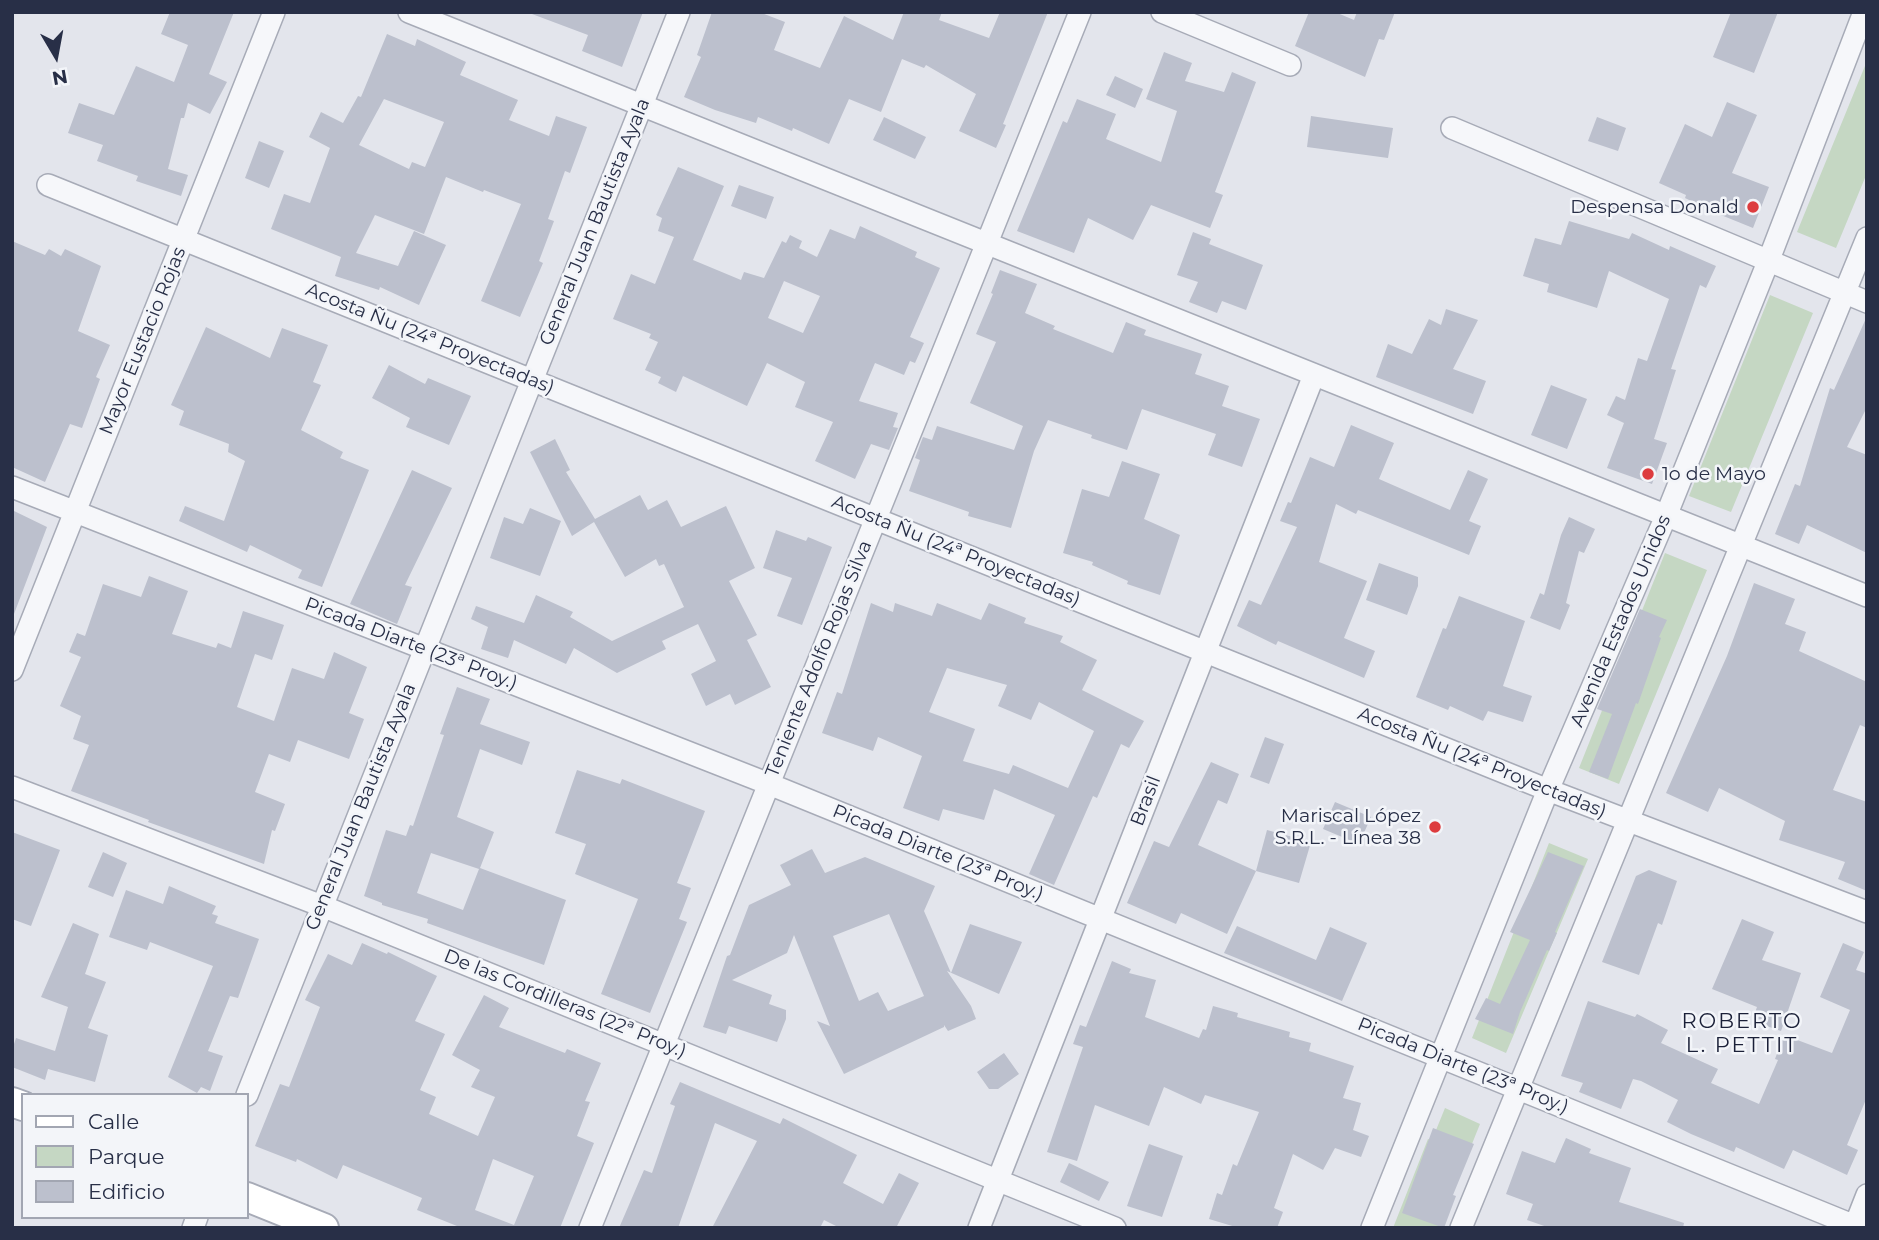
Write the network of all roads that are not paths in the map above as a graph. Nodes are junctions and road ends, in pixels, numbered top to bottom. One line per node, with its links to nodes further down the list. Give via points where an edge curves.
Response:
1 (274, 12): 12 (street, Mayor Eustacio Rojas)
2 (409, 12): 8 (street)
3 (679, 12): 8 (street, General Juan Bautista Ayala)
4 (1080, 12): 13 (street, Teniente Adolfo Rojas Silva)
5 (1162, 12): 7 (street)
6 (1864, 12): 14 (street, Avenida Estados Unidos)
7 (1290, 65)
8 (641, 106): 13 (street); 18 (street, General Juan Bautista Ayala)
9 (1452, 128): 14 (street)
10 (48, 185): 12 (street, Acosta Ñu (24ª Proyectadas))
11 (1867, 237): 15 (street)
12 (183, 239): 18 (street, Acosta Ñu (24ª Proyectadas)); 20 (street, Mayor Eustacio Rojas)
13 (987, 244): 17 (street); 22 (street, Teniente Adolfo Rojas Silva)
14 (1768, 262): 15 (street); 21 (street, Avenida Estados Unidos)
15 (1844, 293): 16 (street); 23 (street)
16 (1867, 302)
17 (1314, 375): 21 (street); 26 (street, Brasil)
18 (532, 380): 22 (street, Acosta Ñu (24ª Proyectadas)); 25 (street, General Juan Bautista Ayala)
19 (12, 487): 20 (street, Picada Diarte (23ª Proy.))
20 (75, 512): 25 (street, Picada Diarte (23ª Proy.)); 27 (street, Mayor Eustacio Rojas)
21 (1666, 516): 23 (street); 30 (street, Avenida Estados Unidos)
22 (876, 519): 26 (street, Acosta Ñu (24ª Proyectadas)); 28 (street, Teniente Adolfo Rojas Silva)
23 (1740, 546): 24 (street); 31 (street)
24 (1867, 596)
25 (424, 649): 28 (street, Picada Diarte (23ª Proy.)); 32 (street, General Juan Bautista Ayala)
26 (1204, 651): 30 (street, Acosta Ñu (24ª Proyectadas)); 34 (street, Brasil)
27 (12, 670)
28 (769, 784): 34 (street, Picada Diarte (23ª Proy.)); 35 (street, Teniente Adolfo Rojas Silva)
29 (12, 787): 32 (street, De las Cordilleras (22ª Proy.))
30 (1548, 790): 31 (street, Acosta Ñu (24ª Proyectadas)); 36 (street, Avenida Estados Unidos)
31 (1627, 822): 33 (street, Acosta Ñu (24ª Proyectadas)); 37 (street)
32 (322, 906): 35 (street, De las Cordilleras (22ª Proy.)); 38 (street, General Juan Bautista Ayala)
33 (1867, 912)
34 (1101, 919): 36 (street, Picada Diarte (23ª Proy.)); 39 (street, Brasil)
35 (664, 1044): 39 (street, De las Cordilleras (22ª Proy.)); 44 (street, Teniente Adolfo Rojas Silva)
36 (1441, 1058): 37 (street, Picada Diarte (23ª Proy.)); 47 (street, Avenida Estados Unidos)
37 (1517, 1089): 42 (street, Picada Diarte (23ª Proy.)); 48 (street)
38 (248, 1093)
39 (998, 1181): 45 (street, Brasil); 46 (street, De las Cordilleras (22ª Proy.))
40 (1867, 1195): 42 (street)
41 (248, 1196): 43 (main road)
42 (1856, 1227)
43 (324, 1228)
44 (590, 1228)
45 (979, 1228)
46 (1115, 1228)
47 (1372, 1228)
48 (1461, 1228)

